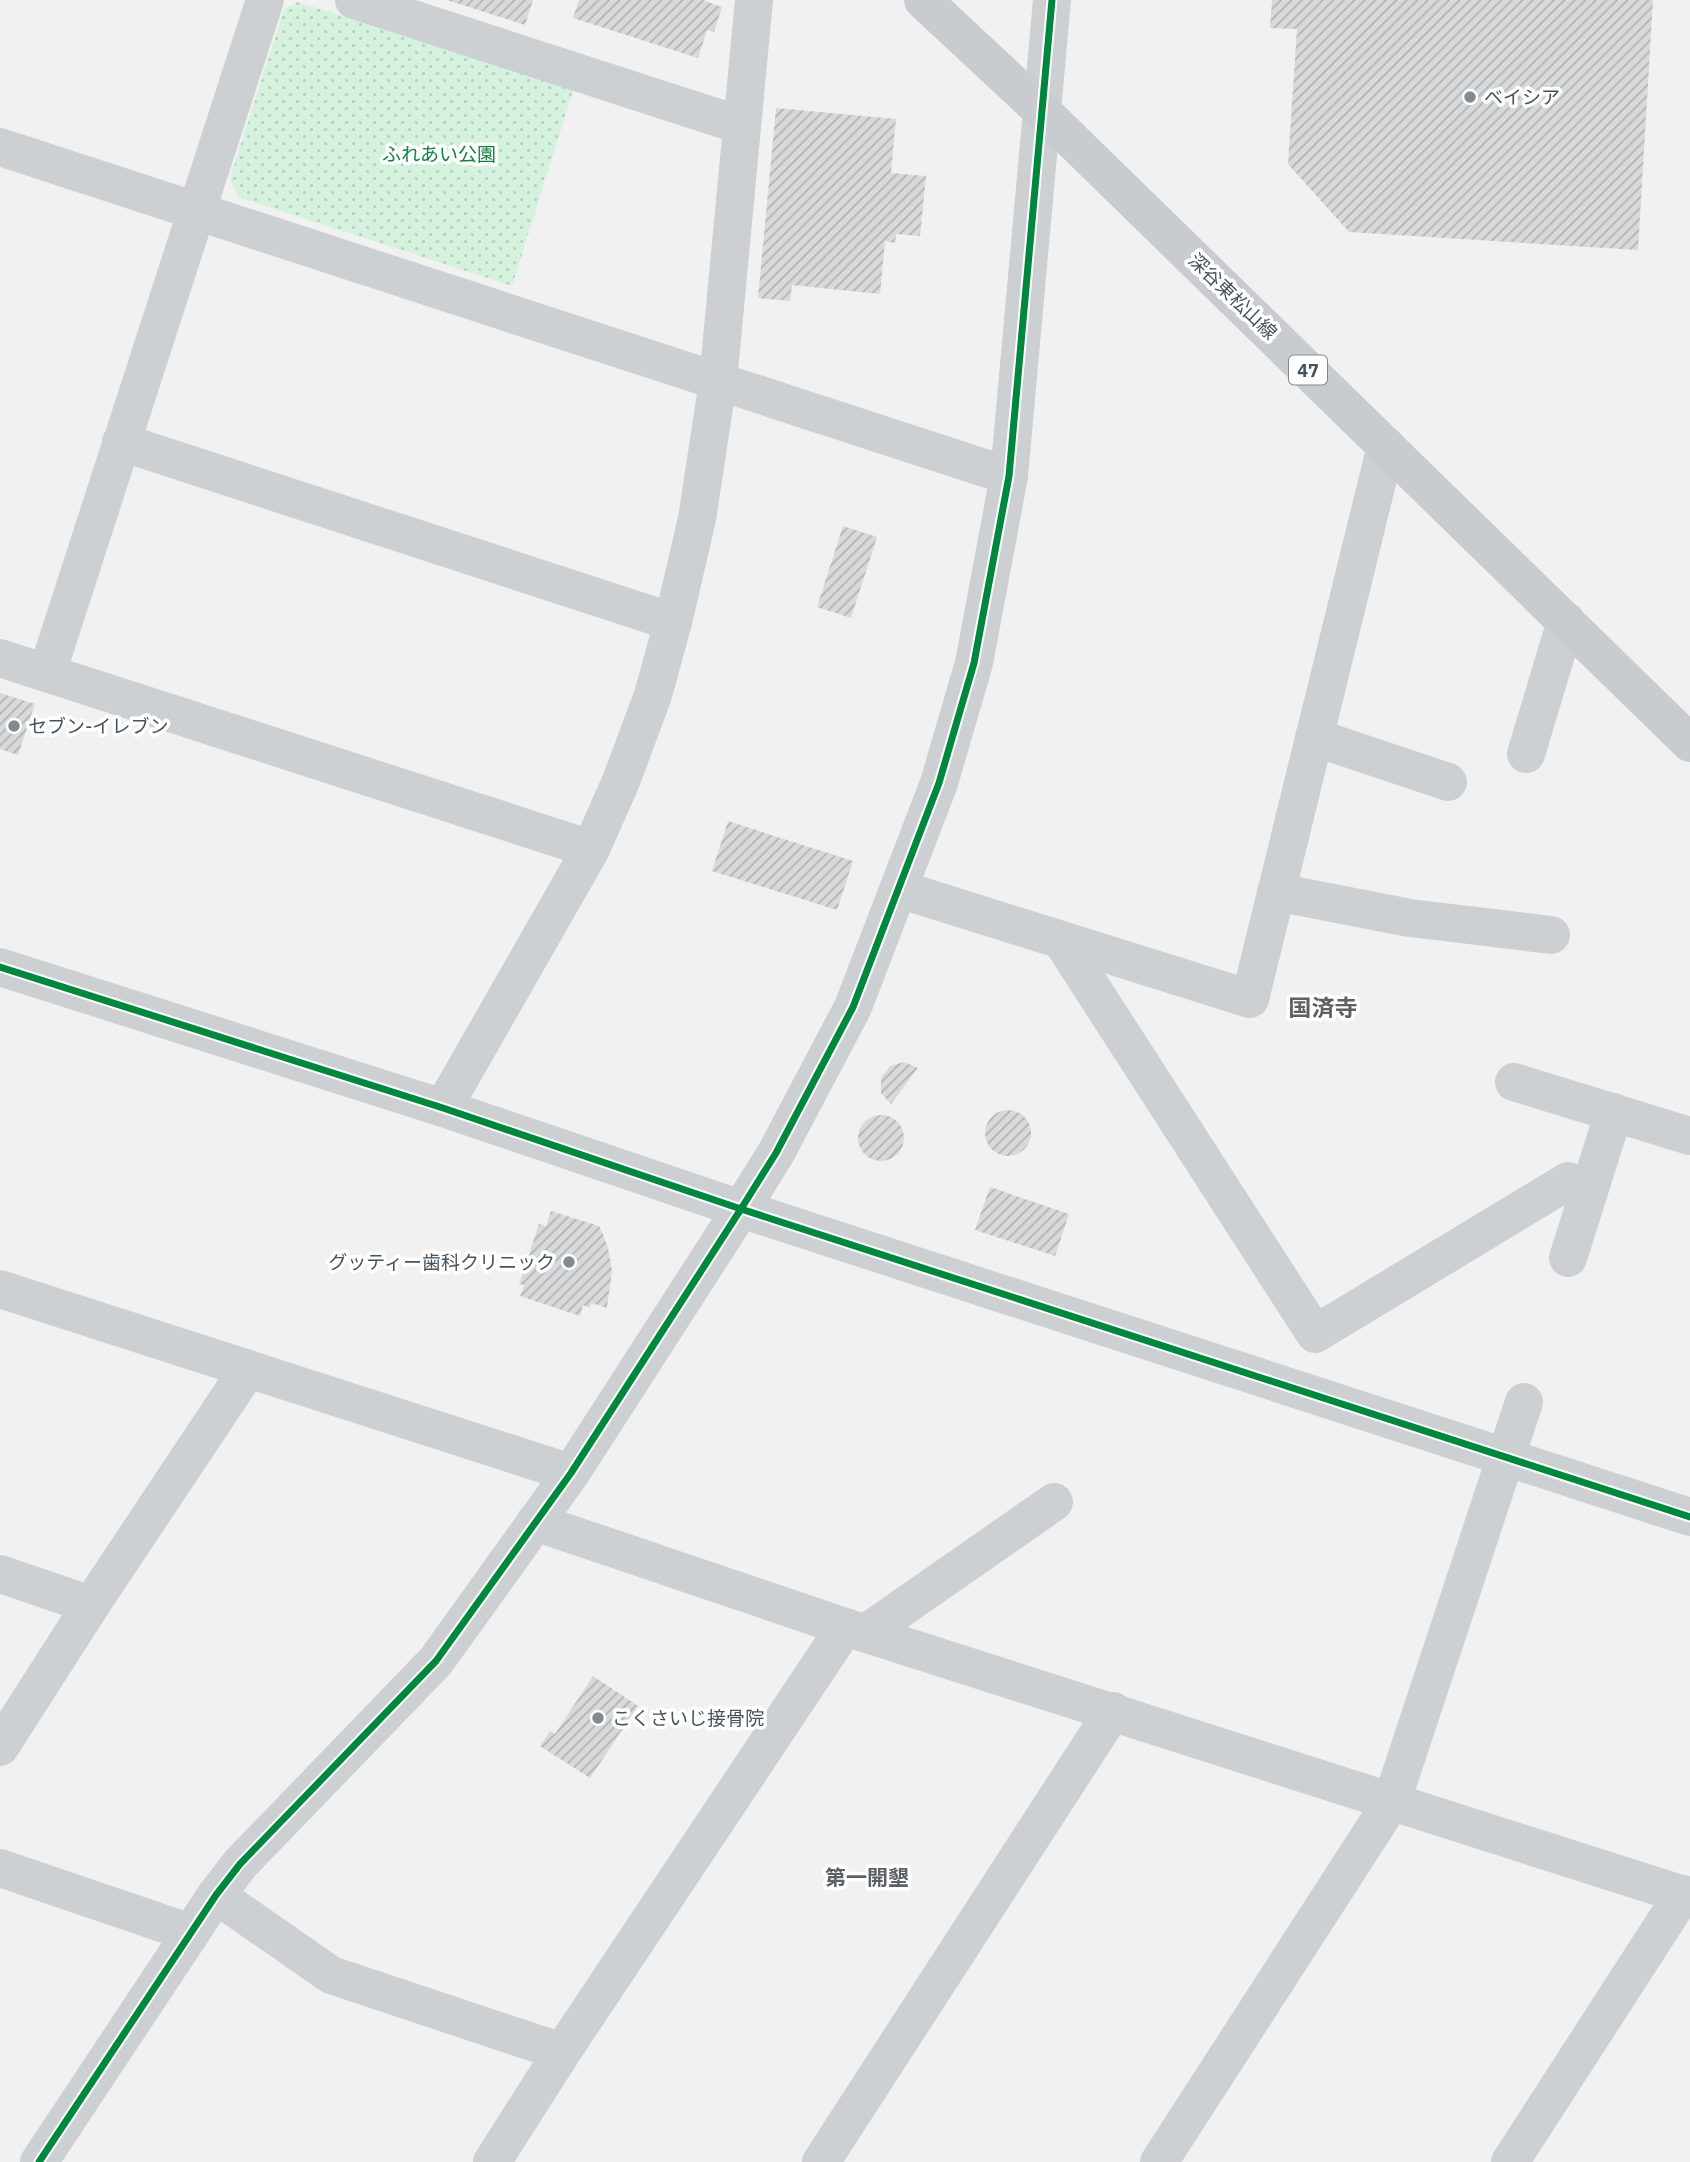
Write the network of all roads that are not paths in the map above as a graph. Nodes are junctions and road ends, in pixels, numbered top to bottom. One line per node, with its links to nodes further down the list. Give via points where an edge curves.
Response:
1 (265, 0): 9 (street)
2 (354, 0): 7 (street)
3 (754, 0): 7 (street)
4 (923, 0): 6 (main road, 深谷東松山線 / 47)
5 (1052, 0): 6 (street)
6 (1041, 110): 12 (main road, 深谷東松山線 / 47); 13 (street)
7 (740, 125): 10 (street)
8 (0, 147): 9 (street)
9 (196, 212): 10 (street); 11 (street)
10 (718, 381): 13 (street); 15 (street, via 697,519)
11 (121, 442): 15 (street); 17 (street)
12 (1386, 446): 14 (main road, 深谷東松山線 / 47); 19 (street)
13 (1009, 476): 23 (street, via 974,663 939,783)
14 (1566, 621): 18 (main road, 深谷東松山線 / 47); 20 (street)
15 (673, 622): 22 (street, via 653,695)
16 (0, 658): 17 (street)
17 (47, 673): 22 (street)
18 (1688, 733)
19 (1314, 737): 21 (street); 24 (street)
20 (1526, 754)
21 (1448, 782)
22 (591, 849): 29 (street)
23 (899, 889): 26 (street); 33 (street, via 853,1007)
24 (1276, 892): 25 (street, via 1410,918); 26 (street, via 1250,999)
25 (1551, 935)
26 (1061, 940): 32 (street, via 1315,1334)
27 (0, 967): 29 (street)
28 (1514, 1082): 30 (street)
29 (443, 1108): 33 (street)
30 (1614, 1112): 31 (street); 34 (street)
31 (1690, 1136)
32 (1569, 1181)
33 (741, 1209): 38 (street); 39 (street)
34 (1569, 1258)
35 (0, 1289): 36 (street)
36 (248, 1369): 39 (street); 44 (street)
37 (1524, 1402): 38 (street)
38 (1507, 1457): 41 (street); 48 (street)
39 (571, 1473): 42 (street)
40 (1054, 1502): 45 (street)
41 (1690, 1517)
42 (535, 1522): 45 (street); 50 (street, via 436,1661 240,1864)
43 (0, 1574): 44 (street)
44 (91, 1605): 47 (street)
45 (855, 1630): 46 (street); 53 (street)
46 (1113, 1711): 48 (street); 56 (street)
47 (0, 1747)
48 (1392, 1801): 51 (street); 57 (street)
49 (0, 1868): 52 (street)
50 (216, 1895): 52 (street); 53 (street, via 331,1975)
51 (1686, 1896): 58 (street)
52 (191, 1933): 54 (street)
53 (562, 2052): 55 (street)
54 (39, 2162)
55 (492, 2162)
56 (821, 2162)
57 (1159, 2162)
58 (1510, 2162)

